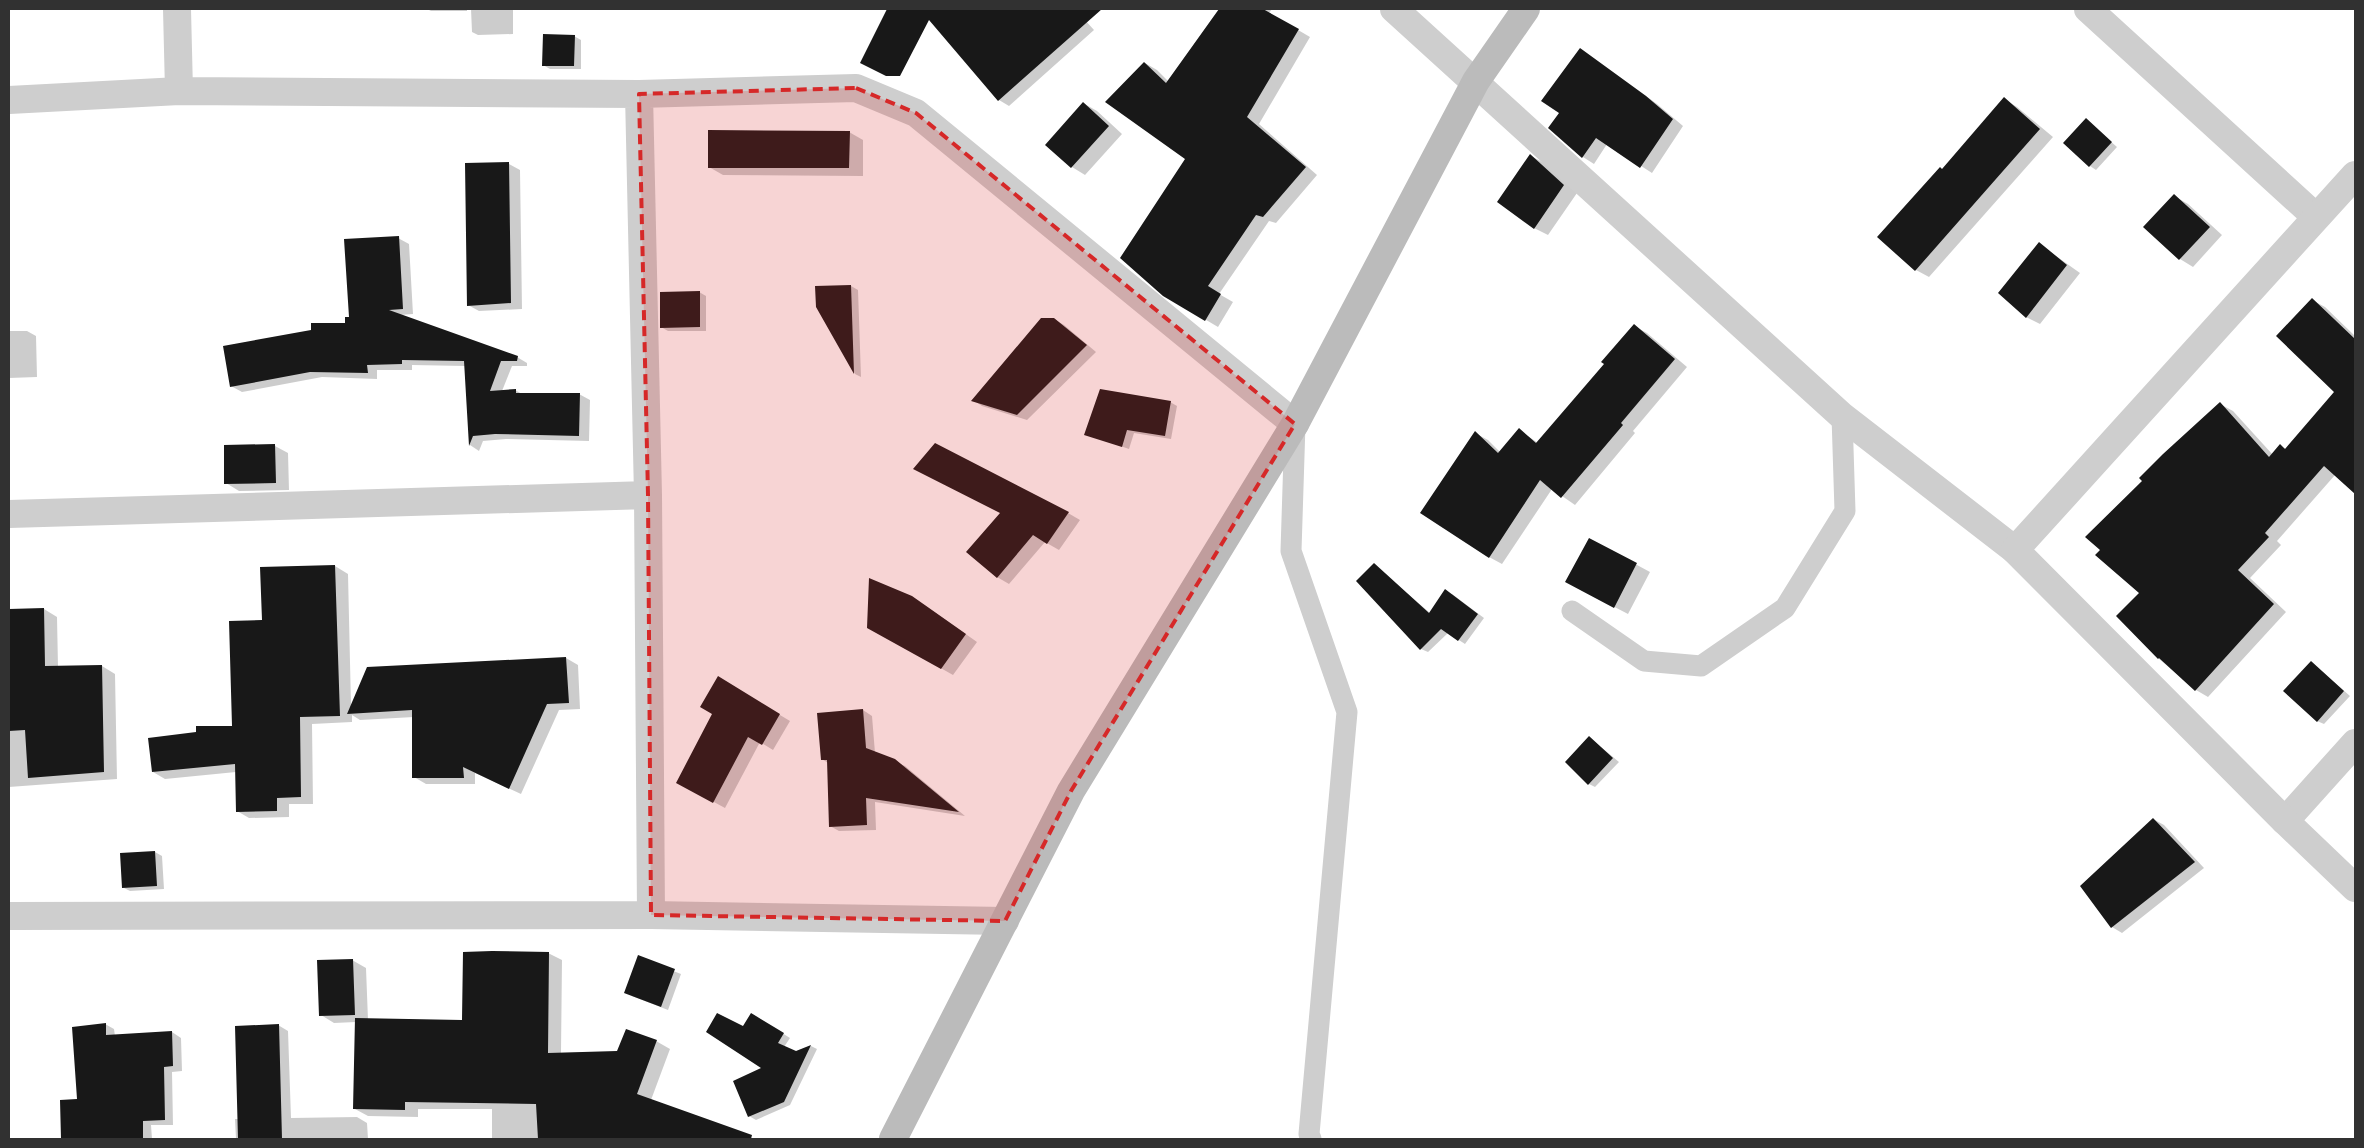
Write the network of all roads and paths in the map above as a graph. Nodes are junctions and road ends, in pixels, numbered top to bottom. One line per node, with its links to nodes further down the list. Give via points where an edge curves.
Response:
1 (177, 9): 6 (street)
2 (1394, 9): 5 (street)
3 (1526, 9): 5 (main road)
4 (2088, 9): 10 (street)
5 (1476, 81): 11 (street); 12 (main road)
6 (179, 91): 7 (street); 8 (street)
7 (640, 94): 12 (street, via 856,88 916,113); 13 (street)
8 (9, 100)
9 (2355, 175): 10 (street)
10 (2316, 216): 15 (street)
11 (1842, 416): 15 (street); 16 (lane, via 1845,511 1785,608 1701,666 1644,661)
12 (1295, 424): 22 (main road, via 1071,791); 24 (lane, via 1291,551 1347,712)
13 (648, 495): 14 (street); 20 (street)
14 (9, 514)
15 (2015, 550): 18 (street)
16 (1572, 611)
17 (2355, 743): 18 (street)
18 (2285, 821): 19 (street)
19 (2355, 888)
20 (651, 915): 21 (street); 22 (street)
21 (9, 916)
22 (1005, 921): 23 (main road)
23 (894, 1139)
24 (1311, 1139)

